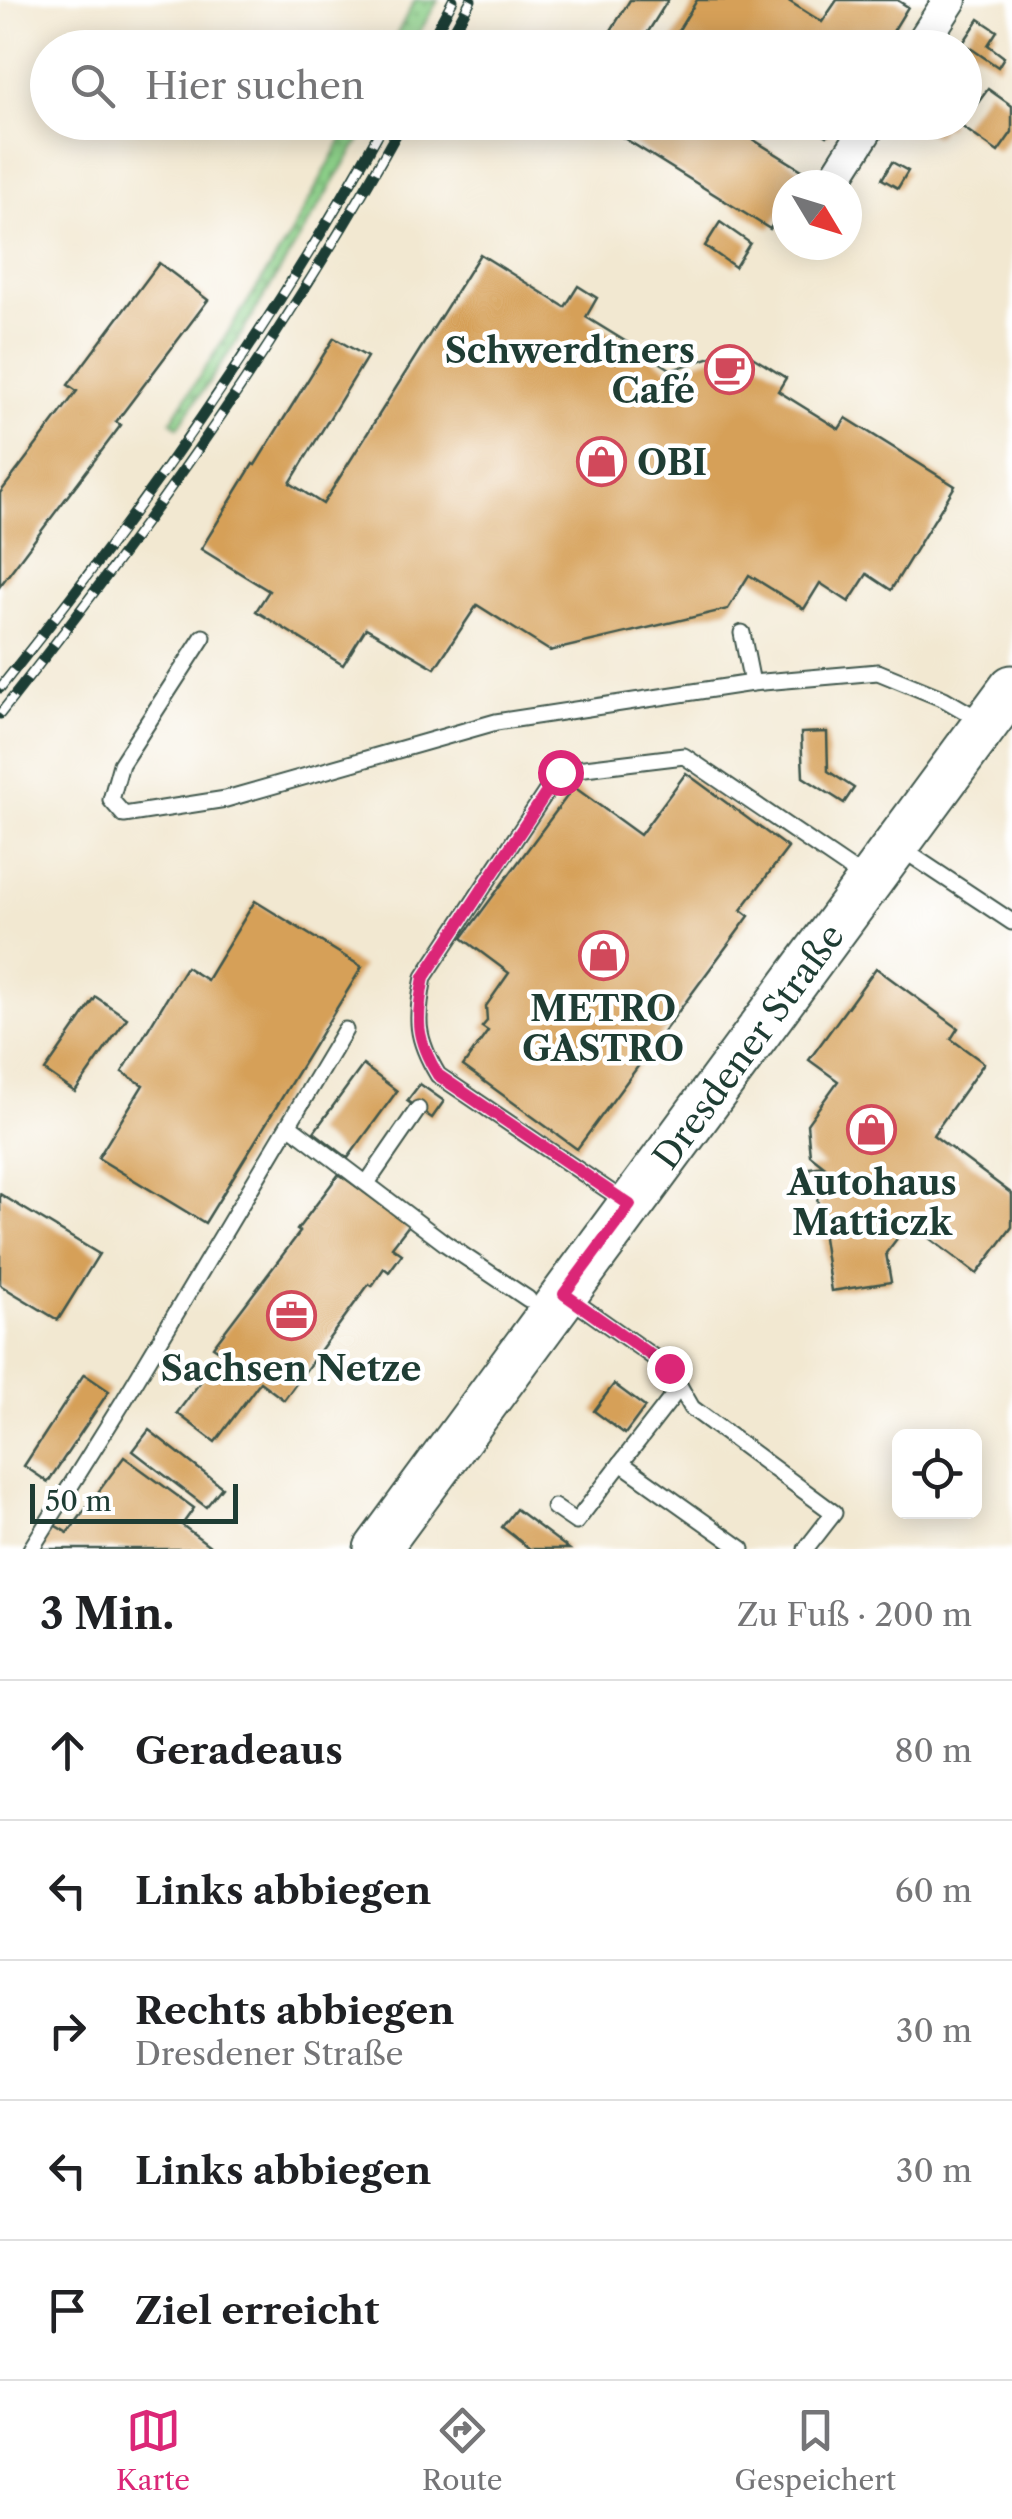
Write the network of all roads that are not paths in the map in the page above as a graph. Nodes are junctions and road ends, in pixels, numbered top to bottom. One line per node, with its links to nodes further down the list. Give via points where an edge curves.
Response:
1 (939, 4): 2 (street)
2 (927, 30)
3 (860, 140): 4 (street)
4 (841, 170)
5 (742, 633): 7 (lane)
6 (203, 637): 7 (lane, via 121,764 112,800 124,815 226,799 496,722)
7 (752, 683): 8 (lane, via 878,672 944,699)
8 (999, 706): 9 (main road, Dresdener Straße)
9 (896, 844): 10 (main road, Dresdener Straße); 11 (lane)
10 (869, 881): 16 (main road, Dresdener Straße); 16 (lane, via 684,756 560,772 424,977 418,1012 422,1049 438,1075)
11 (1012, 922)
12 (345, 1030): 14 (lane)
13 (418, 1109): 15 (lane)
14 (290, 1126): 15 (lane); 21 (lane)
15 (367, 1184): 17 (lane, via 442,1250)
16 (630, 1205): 17 (main road, Dresdener Straße)
17 (546, 1297): 18 (lane, via 669,1368); 22 (main road, Dresdener Straße)
18 (680, 1387): 19 (lane); 24 (lane, via 692,1408 834,1513)
19 (621, 1463): 20 (lane, via 576,1522); 23 (lane)
20 (554, 1506)
21 (31, 1549)
22 (377, 1549)
23 (742, 1549)
24 (806, 1549)

